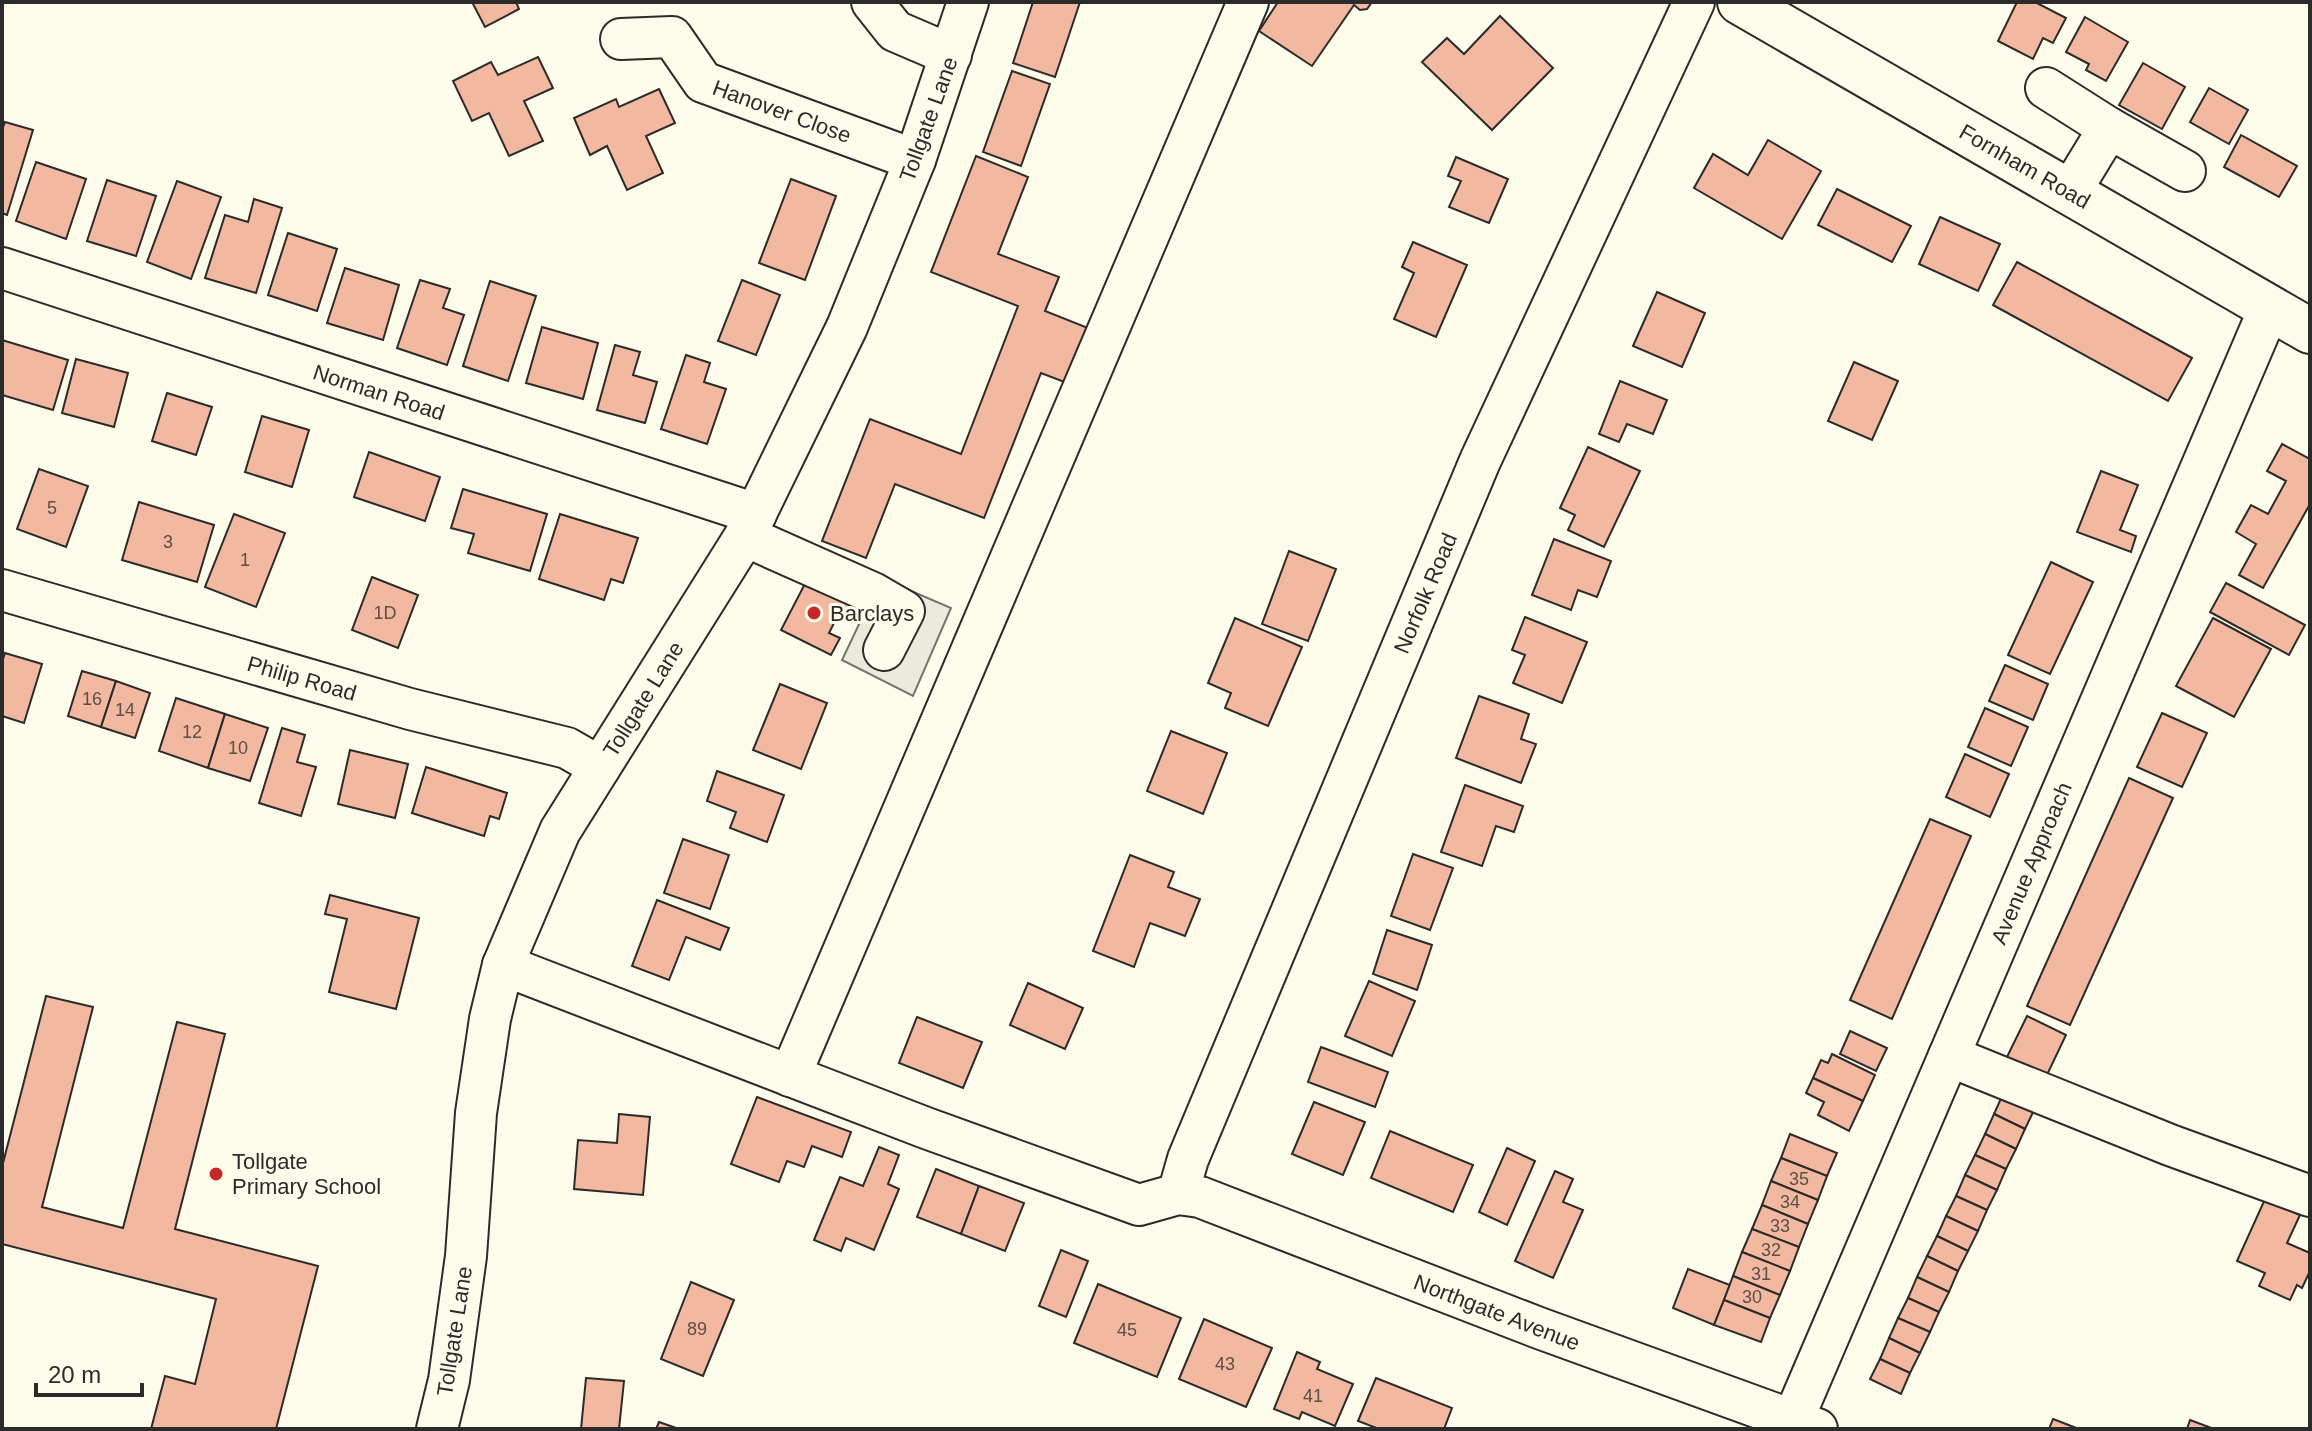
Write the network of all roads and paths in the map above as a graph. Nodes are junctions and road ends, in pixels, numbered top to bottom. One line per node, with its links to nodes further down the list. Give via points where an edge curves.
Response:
1 (968, 2): 7 (street, Tollgate Lane)
2 (1248, 2): 22 (street)
3 (1694, 2): 23 (street, Norfolk Road, via 1480,461 1188,1159)
4 (1740, 2): 12 (main road, Fornham Road)
5 (890, 9): 7 (street)
6 (621, 39): 10 (street, Hanover Close, via 672,37 703,82)
7 (951, 55): 10 (street, Tollgate Lane)
8 (2046, 88): 9 (street)
9 (2109, 128): 11 (street); 12 (street)
10 (915, 160): 16 (street, Tollgate Lane, via 847,327)
11 (2185, 171)
12 (2070, 192): 14 (main road, Fornham Road)
13 (2, 268): 16 (street, Norman Road)
14 (2270, 307): 15 (main road, Fornham Road); 21 (street, Avenue Approach)
15 (2310, 331)
16 (750, 525): 18 (street, Norman Road, via 904,611); 19 (street, Tollgate Lane)
17 (2, 590): 19 (street, Philip Road, via 410,709 567,748)
18 (884, 650)
19 (600, 767): 20 (street, Tollgate Lane, via 560,831)
20 (503, 965): 22 (street); 26 (street, Tollgate Lane, via 476,1113 466,1256)
21 (1949, 1056): 24 (street); 25 (street, Avenue Approach)
22 (790, 1076): 23 (street, via 1139,1205)
23 (1178, 1194): 25 (street, Northgate Avenue, via 1200,1197)
24 (2310, 1196)
25 (1800, 1426)
26 (437, 1429)

